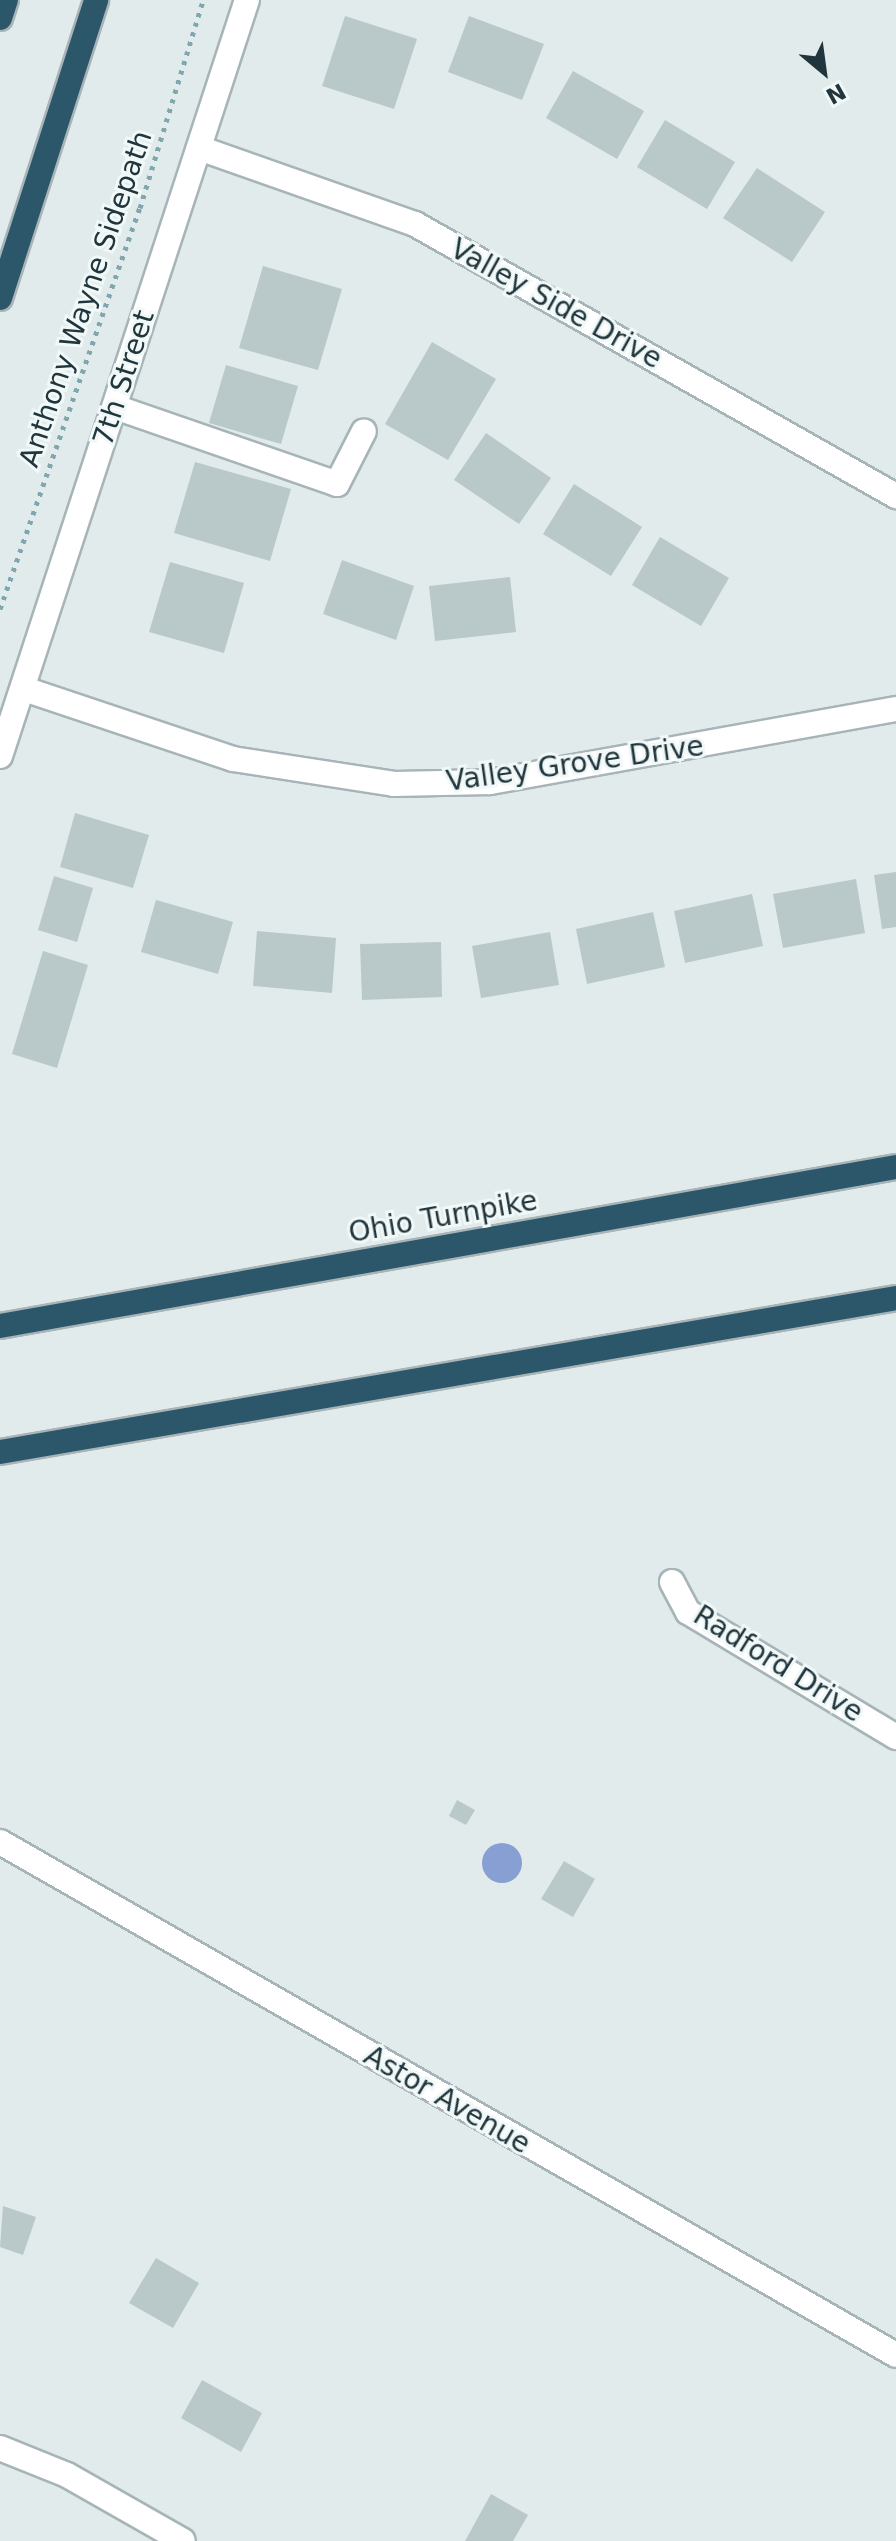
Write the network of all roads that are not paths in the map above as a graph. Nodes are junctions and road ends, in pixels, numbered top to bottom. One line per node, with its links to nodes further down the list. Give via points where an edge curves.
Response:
1 (6, 0): 4 (highway)
2 (96, 0): 6 (highway)
3 (247, 0): 5 (street, 7th Street)
4 (0, 18)
5 (199, 148): 7 (street, 7th Street); 9 (street, Valley Side Drive, via 415,224)
6 (0, 298)
7 (115, 407): 8 (street, via 337,484 347,477); 10 (street, 7th Street)
8 (364, 431)
9 (896, 496)
10 (24, 689): 11 (street, Valley Grove Drive, via 233,759 394,784 490,782); 12 (street, 7th Street)
11 (896, 709)
12 (0, 756)
13 (896, 1167): 15 (highway, Ohio Turnpike)
14 (896, 1298): 16 (highway)
15 (0, 1326)
16 (0, 1452)
17 (672, 1582): 18 (street, Radford Drive, via 688,1612)
18 (896, 1737)
19 (0, 1842): 20 (street, Astor Avenue)
20 (896, 2355)
21 (0, 2448): 22 (street, via 67,2475)
22 (183, 2541)

